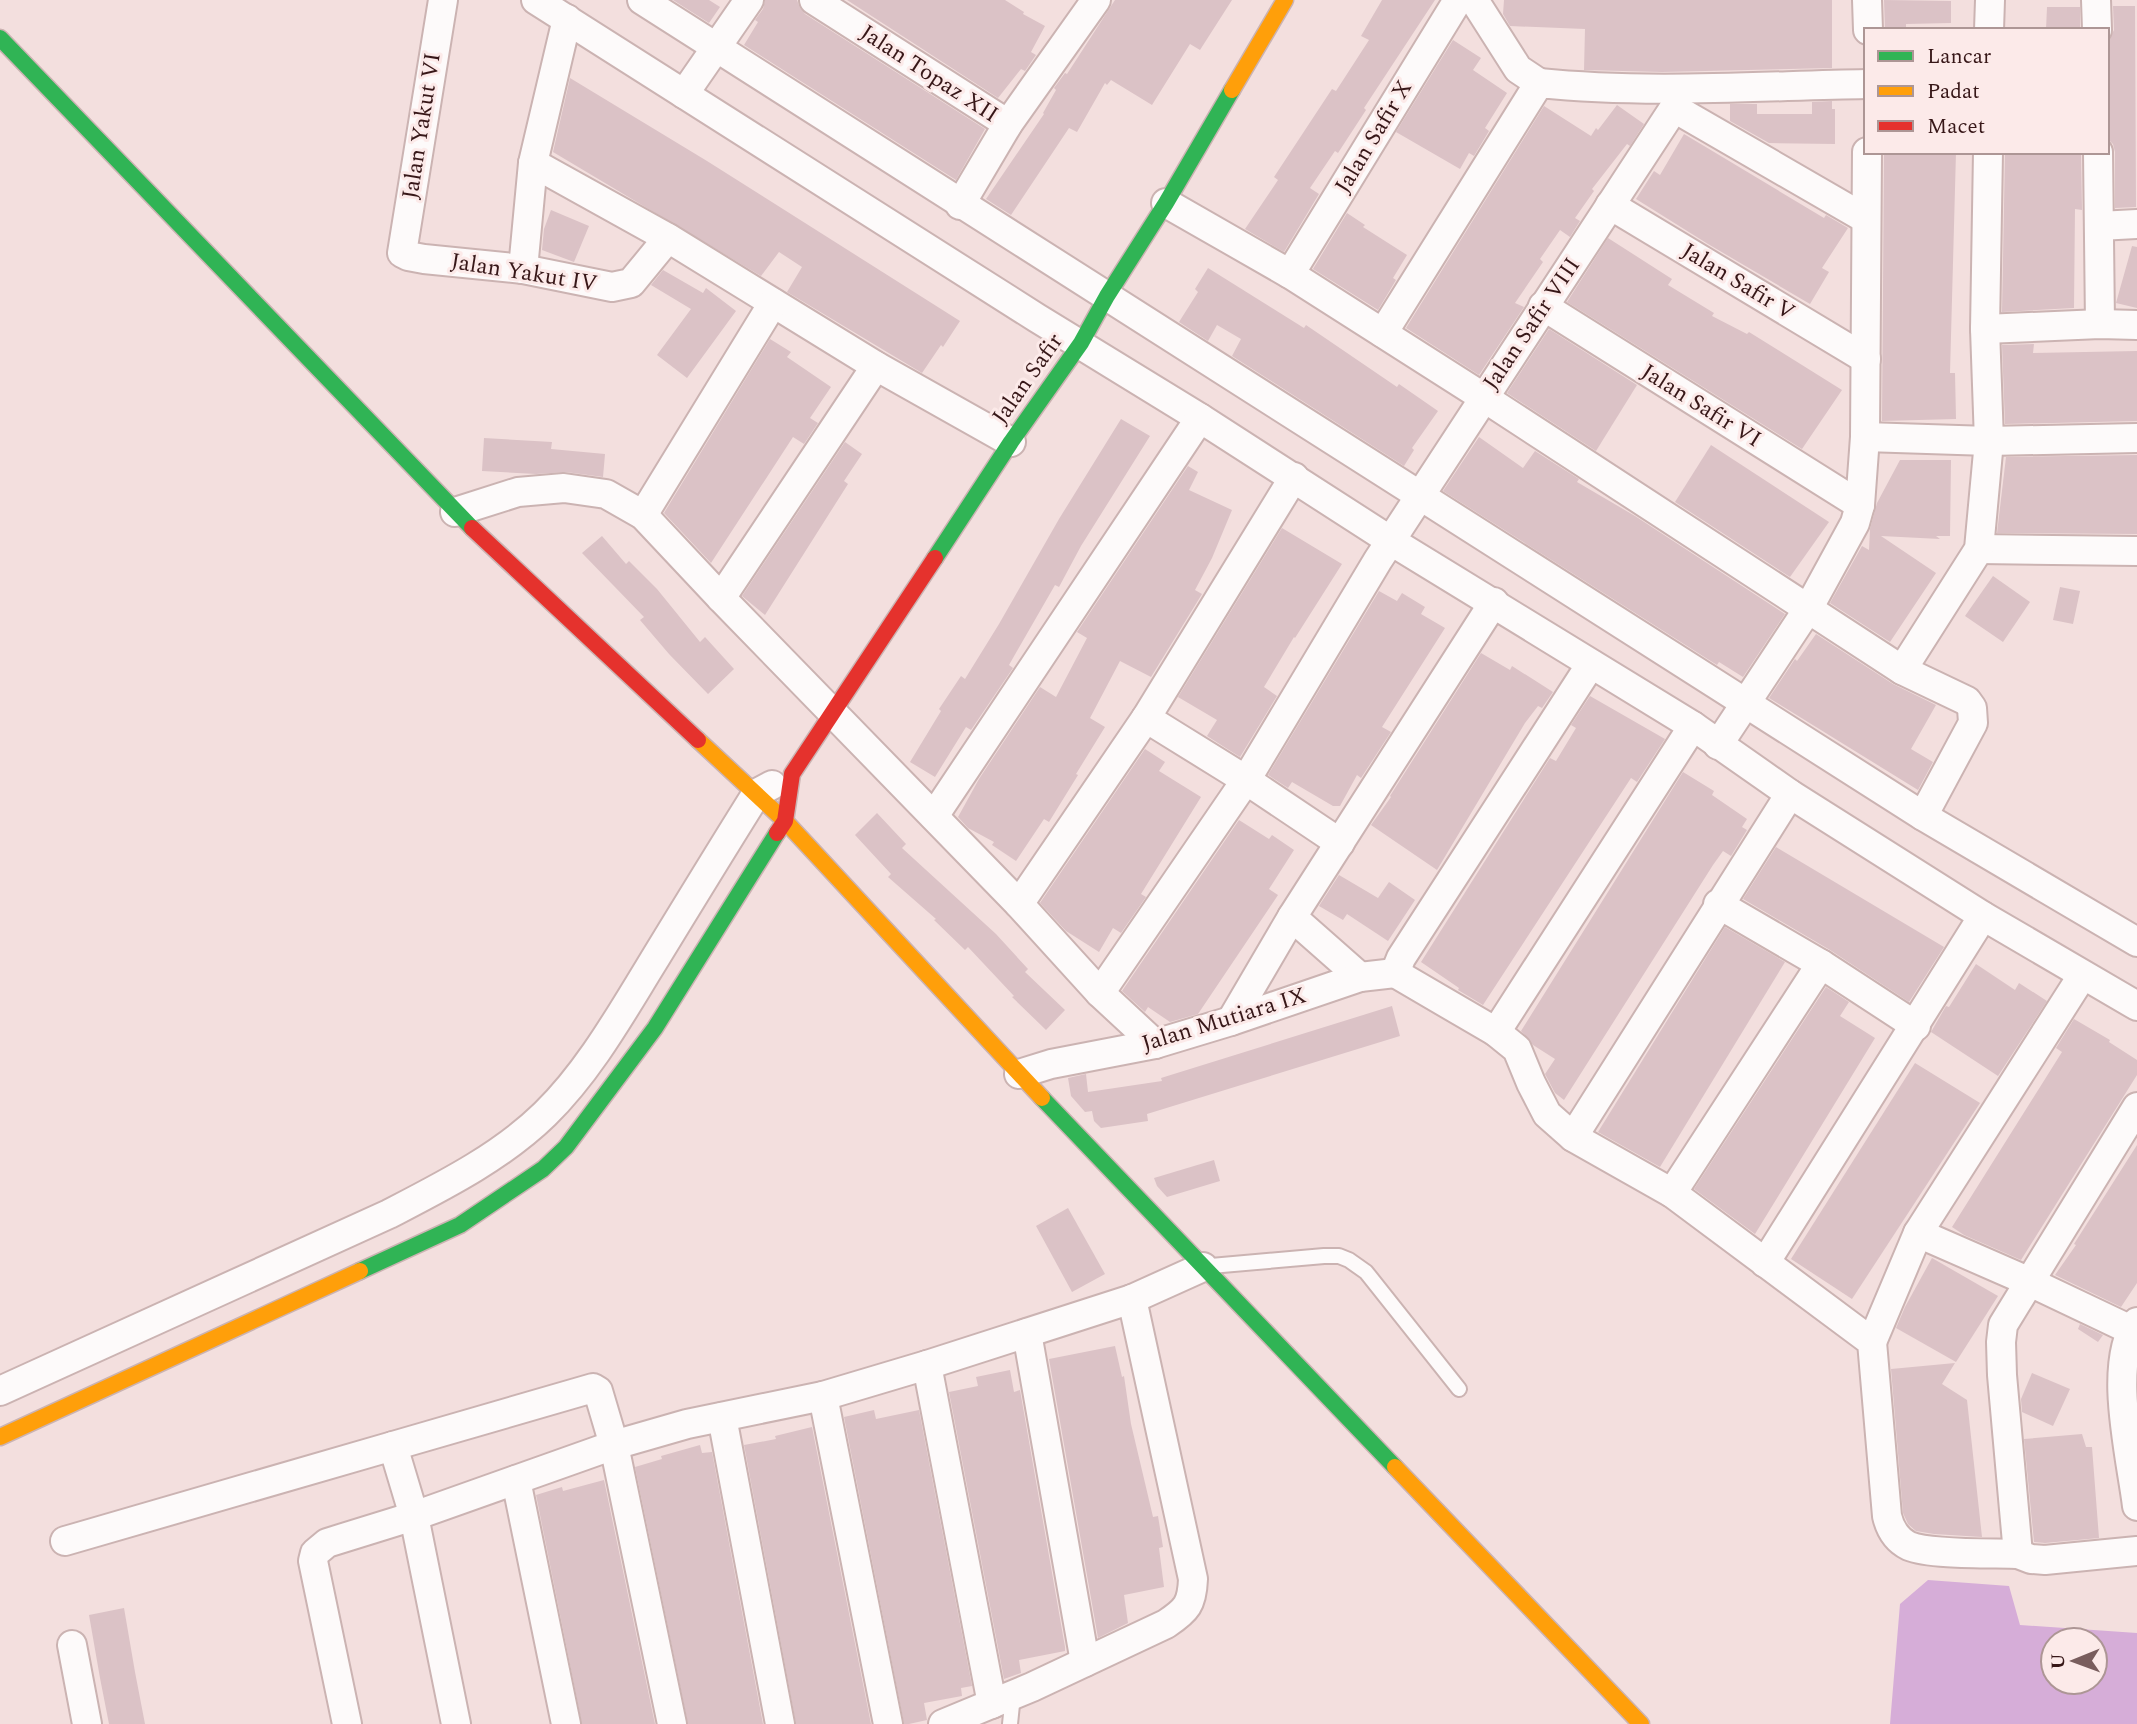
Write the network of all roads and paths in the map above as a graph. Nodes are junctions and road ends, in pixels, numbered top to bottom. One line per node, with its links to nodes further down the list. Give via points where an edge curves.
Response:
1 (443, 0): 35 (street, Jalan Yakut VI)
2 (536, 0): 13 (street)
3 (642, 0): 18 (street)
4 (749, 0): 18 (street)
5 (814, 0): 23 (street, Jalan Topaz XII)
6 (1285, 0): 28 (street, Jalan Safir)
7 (1458, 0): 37 (street, Jalan Safir X)
8 (1474, 0): 19 (street, via 1518,69)
9 (1867, 0): 14 (street)
10 (1990, 0): 15 (street)
11 (2096, 0): 16 (street)
12 (1086, 4): 23 (street)
13 (567, 19): 21 (street); 27 (street)
14 (1868, 28)
15 (1989, 28)
16 (2097, 28)
17 (0, 38): 57 (street)
18 (718, 46): 21 (street); 29 (street)
19 (1539, 83): 22 (street); 44 (street)
20 (1864, 84): 22 (street)
21 (684, 94): 45 (street)
22 (1674, 98): 30 (street, Jalan Safir VIII); 31 (street)
23 (1008, 124): 29 (street)
24 (1867, 154): 31 (street)
25 (1988, 154): 43 (street)
26 (2098, 154): 33 (street)
27 (533, 163): 34 (street); 36 (street)
28 (1166, 203): 37 (street); 38 (street, Jalan Safir)
29 (960, 205): 38 (street)
30 (1610, 205): 40 (street, Jalan Safir VIII); 46 (street, Jalan Safir V)
31 (1866, 219): 46 (street)
32 (2137, 224): 33 (street)
33 (2099, 226): 41 (street)
34 (668, 238): 36 (street, Jalan Yakut IV, via 631,283 612,287); 39 (street)
35 (402, 253): 36 (street, Jalan Yakut IV)
36 (523, 269)
37 (1290, 274): 44 (street)
38 (1107, 296): 45 (street, Jalan Safir); 55 (street)
39 (773, 303): 47 (street); 58 (street)
40 (1543, 306): 48 (street, Jalan Safir VIII); 56 (street, Jalan Safir VI)
41 (2100, 324): 42 (street); 43 (street)
42 (2137, 325)
43 (1985, 329): 52 (street)
44 (1383, 333): 48 (street)
45 (1081, 343): 49 (street); 53 (street, Jalan Safir)
46 (1866, 359): 50 (street)
47 (876, 366): 53 (street); 62 (street)
48 (1483, 397): 55 (street, Jalan Safir VIII); 64 (street)
49 (1200, 418): 54 (street); 76 (street)
50 (1865, 437): 52 (street); 56 (street)
51 (2137, 438): 52 (street)
52 (1989, 441): 60 (street)
53 (1012, 442): 68 (street, Jalan Safir)
54 (1294, 477): 59 (street); 69 (street)
55 (1421, 495): 59 (street, Jalan Safir VIII); 67 (street)
56 (1860, 505): 64 (street, via 1855,523)
57 (455, 512): 58 (street, via 518,492 564,488 606,494); 74 (street)
58 (643, 515): 62 (street)
59 (1391, 541): 63 (street); 73 (street, Jalan Safir VIII)
60 (1979, 549): 61 (street); 66 (street)
61 (2137, 551)
62 (721, 598): 68 (street)
63 (1494, 603): 65 (street); 79 (street)
64 (1808, 609): 66 (street); 67 (street)
65 (1591, 664): 70 (street); 86 (street)
66 (1902, 670): 77 (street, via 1968,701 1972,708 1973,723)
67 (1745, 704): 71 (street); 77 (street)
68 (831, 711): 72 (street, Jalan Safir); 76 (street)
69 (1146, 719): 73 (street); 80 (street)
70 (1693, 726): 71 (street); 93 (street)
71 (1718, 745): 75 (street)
72 (792, 774): 74 (street); 78 (street)
73 (1246, 780): 79 (street); 89 (street, Jalan Safir VIII)
74 (757, 793): 78 (street); 109 (street, via 581,1071 546,1113 507,1146 389,1214)
75 (1790, 794): 81 (street); 82 (street)
76 (934, 816): 80 (street)
77 (1923, 816): 84 (street)
78 (785, 821): 95 (street); 112 (street, via 655,1028 566,1147 543,1169 460,1225)
79 (1340, 843): 83 (street)
80 (1019, 904): 89 (street)
81 (1718, 904): 85 (street); 97 (street)
82 (1983, 916): 87 (street); 92 (street)
83 (1292, 917): 88 (street); 91 (street)
84 (2137, 942)
85 (1821, 964): 92 (street); 98 (street)
86 (1395, 973): 88 (street, Jalan Mutiara IX); 93 (street)
87 (2082, 975): 90 (street); 99 (street)
88 (1360, 977): 91 (street, Jalan Mutiara IX)
89 (1100, 993): 94 (street)
90 (2136, 1004)
91 (1231, 1021): 94 (street, Jalan Mutiara IX)
92 (1916, 1026): 100 (street)
93 (1496, 1031): 97 (street, via 1517,1049 1547,1114)
94 (1155, 1044): 95 (street, Jalan Mutiara IX)
95 (1019, 1074): 101 (street)
96 (2137, 1107): 102 (street)
97 (1573, 1137): 98 (street)
98 (1672, 1194): 100 (street)
99 (1918, 1233): 102 (street); 106 (street)
100 (1765, 1263): 106 (street)
101 (1203, 1267): 103 (street); 108 (lane, via 1324,1256 1349,1260 1381,1289); 132 (street)
102 (2030, 1282): 104 (street); 120 (street, via 2003,1325 2001,1342)
103 (1132, 1299): 105 (street); 122 (street, via 1193,1579 1192,1592 1182,1614)
104 (2134, 1326): 116 (street, via 2123,1358 2122,1385)
105 (1027, 1333): 107 (street); 122 (street)
106 (1872, 1342): 120 (street, via 1890,1528 1908,1545 1924,1550)
107 (926, 1365): 110 (street); 123 (street)
108 (1459, 1389)
109 (0, 1391)
110 (822, 1396): 111 (street); 130 (street)
111 (722, 1417): 114 (street); 129 (street)
112 (0, 1437)
113 (393, 1446): 114 (street, via 593,1388 598,1391); 117 (street); 118 (street)
114 (614, 1446): 115 (street); 128 (street)
115 (516, 1480): 117 (street); 127 (street)
116 (2137, 1506)
117 (414, 1516): 125 (street, via 327,1543 315,1553); 126 (street)
118 (65, 1541)
119 (2137, 1550): 120 (street, via 2045,1560)
120 (2018, 1554)
121 (72, 1645): 124 (street)
122 (1085, 1662): 123 (street)
123 (1005, 1708): 131 (street)
124 (87, 1724)
125 (347, 1724)
126 (456, 1724)
127 (566, 1724)
128 (672, 1724)
129 (780, 1724)
130 (887, 1724)
131 (943, 1724)
132 (1641, 1724)

